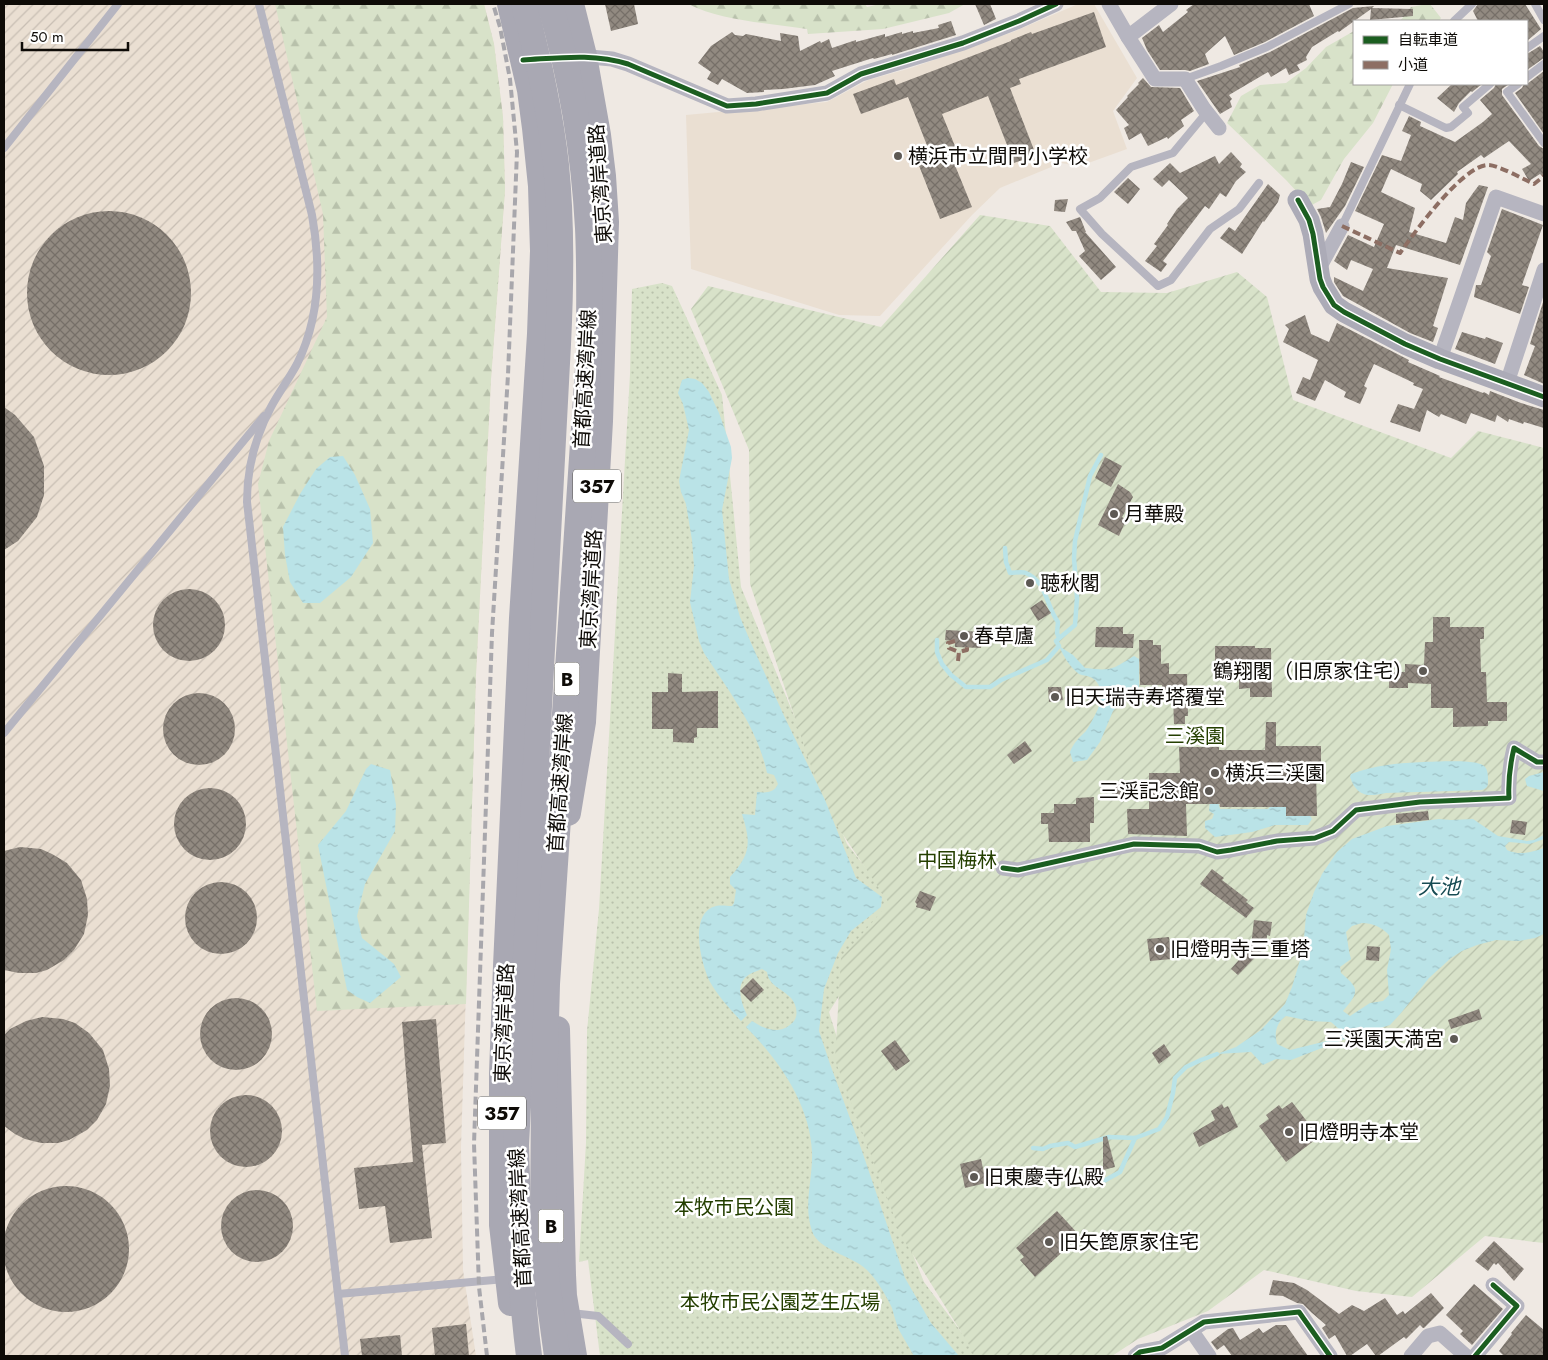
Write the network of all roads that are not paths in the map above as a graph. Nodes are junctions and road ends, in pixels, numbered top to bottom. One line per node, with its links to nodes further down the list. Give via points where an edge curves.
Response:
1 (118, 4): 32 (lane)
2 (259, 4): 42 (lane, via 312,215 317,250 316,295 311,325 297,364)
3 (510, 4): 21 (highway, 東京湾岸道路 / 357)
4 (526, 4): 46 (highway, 東京湾岸道路 / 357, bridge, via 544,66 560,160 565,250 544,680); 59 (highway, 首都高速湾岸線 / B, bridge, via 549,113 561,260 516,1145 518,1230)
5 (546, 4): 47 (highway, 東京湾岸道路 / 357, bridge, via 558,48 584,252 584,353)
6 (550, 4): 48 (highway, 首都高速湾岸線 / B, bridge, via 567,71 584,175 589,353 547,984)
7 (571, 4): 20 (highway, 東京湾岸道路 / 357)
8 (1056, 4): 20 (street, via 963,44 862,74 827,93 756,104 727,106 628,64)
9 (1109, 4): 18 (street)
10 (1171, 4): 18 (street)
11 (1349, 4): 14 (lane)
12 (1472, 4): 15 (lane)
13 (1535, 4): 16 (lane)
14 (1339, 6): 24 (lane, via 1267,47)
15 (1455, 20)
16 (1544, 20)
17 (1544, 36): 19 (lane)
18 (1128, 37): 24 (street, via 1155,79)
19 (1528, 47)
20 (584, 56): 21 (street); 47 (highway, 東京湾岸道路 / 357, via 598,134 606,222 601,401 583,722)
21 (523, 60): 46 (highway, 東京湾岸道路 / 357, via 538,157 543,251)
22 (1544, 64): 23 (lane)
23 (1528, 76)
24 (1185, 79): 29 (street)
25 (1409, 85): 28 (lane)
26 (1489, 85): 28 (lane, via 1463,107 1468,113 1451,127 1446,128)
27 (1517, 85): 31 (lane, via 1507,92)
28 (1399, 105): 36 (lane)
29 (1207, 112): 30 (street); 33 (lane, via 1173,153 1131,167 1100,198 1080,209 1158,286 1171,280 1210,229 1239,209)
30 (1219, 128)
31 (1544, 143)
32 (4, 148)
33 (1259, 183)
34 (1298, 200): 37 (street, via 1309,220)
35 (1544, 214): 39 (street, via 1496,197)
36 (1342, 226): 37 (street)
37 (1318, 270): 39 (street, via 1322,287 1334,305)
38 (1544, 270): 40 (street)
39 (1440, 360): 40 (street)
40 (1507, 383): 41 (street)
41 (1544, 396)
42 (271, 407): 43 (lane); 53 (lane, via 250,462 248,502)
43 (4, 733)
44 (1544, 762): 45 (street, via 1536,762 1514,748 1509,798 1420,802 1356,810 1333,831 1315,838 1277,840 1216,852 1199,846 1134,844 1018,870)
45 (1003, 868)
46 (510, 870): 50 (highway, 東京湾岸道路 / 357, via 502,1074 502,1224)
47 (558, 875): 49 (highway, 東京湾岸道路 / 357, via 556,969)
48 (544, 1095): 60 (highway, 首都高速湾岸線 / B, bridge, via 543,1224); 61 (highway, B, bridge, via 550,1136 551,1221)
49 (563, 1274): 51 (lane); 54 (highway, 東京湾岸道路 / 357)
50 (518, 1278): 53 (lane); 58 (highway, 東京湾岸道路 / 357)
51 (535, 1278)
52 (1493, 1285): 68 (street, via 1517,1306)
53 (338, 1294): 57 (lane)
54 (567, 1312): 56 (lane, via 598,1316); 62 (highway, 東京湾岸道路 / 357)
55 (1191, 1330): 63 (street, via 1162,1348); 64 (street); 65 (street, via 1204,1322 1299,1312)
56 (628, 1344)
57 (345, 1356)
58 (518, 1356)
59 (529, 1356)
60 (557, 1356)
61 (565, 1356)
62 (574, 1356)
63 (1135, 1356)
64 (1209, 1356)
65 (1330, 1356)
66 (1410, 1356): 67 (street, via 1428,1336 1440,1333)
67 (1466, 1356)
68 (1475, 1356)

